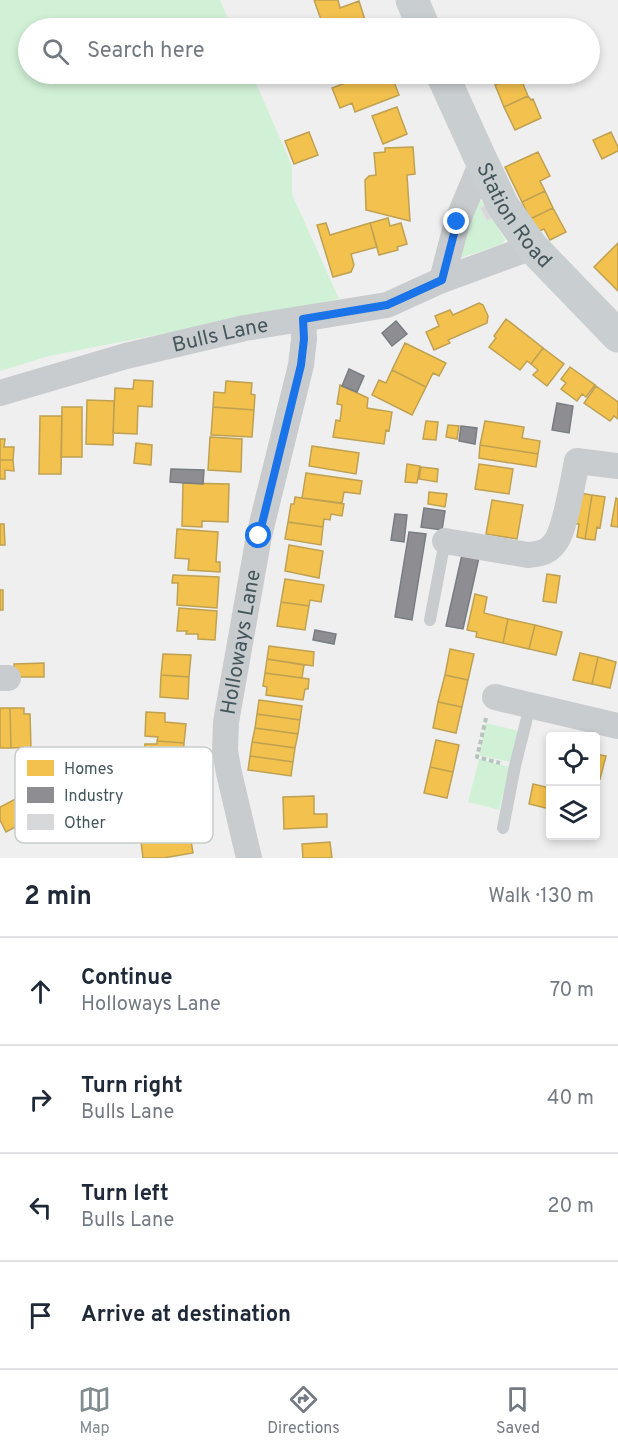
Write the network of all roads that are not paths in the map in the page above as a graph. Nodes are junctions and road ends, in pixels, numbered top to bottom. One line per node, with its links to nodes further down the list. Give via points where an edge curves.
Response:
1 (412, 0): 2 (street)
2 (420, 18)
3 (447, 84): 4 (street, Station Road)
4 (482, 162): 5 (street, Station Road, via 503,206); 6 (street, via 457,222)
5 (532, 247): 6 (street, Bulls Lane); 8 (street, Station Road)
6 (442, 280): 7 (street, Bulls Lane, via 387,305)
7 (303, 319): 9 (street, Bulls Lane, via 245,328 126,356); 17 (street, Holloways Lane, via 301,365 259,536 226,722 225,751)
8 (618, 336)
9 (0, 393)
10 (618, 466): 11 (street, via 577,461 555,544 542,554)
11 (445, 541): 12 (lane)
12 (430, 620)
13 (495, 697): 14 (street)
14 (530, 706): 15 (street); 16 (lane)
15 (618, 726)
16 (503, 828)
17 (249, 858)

